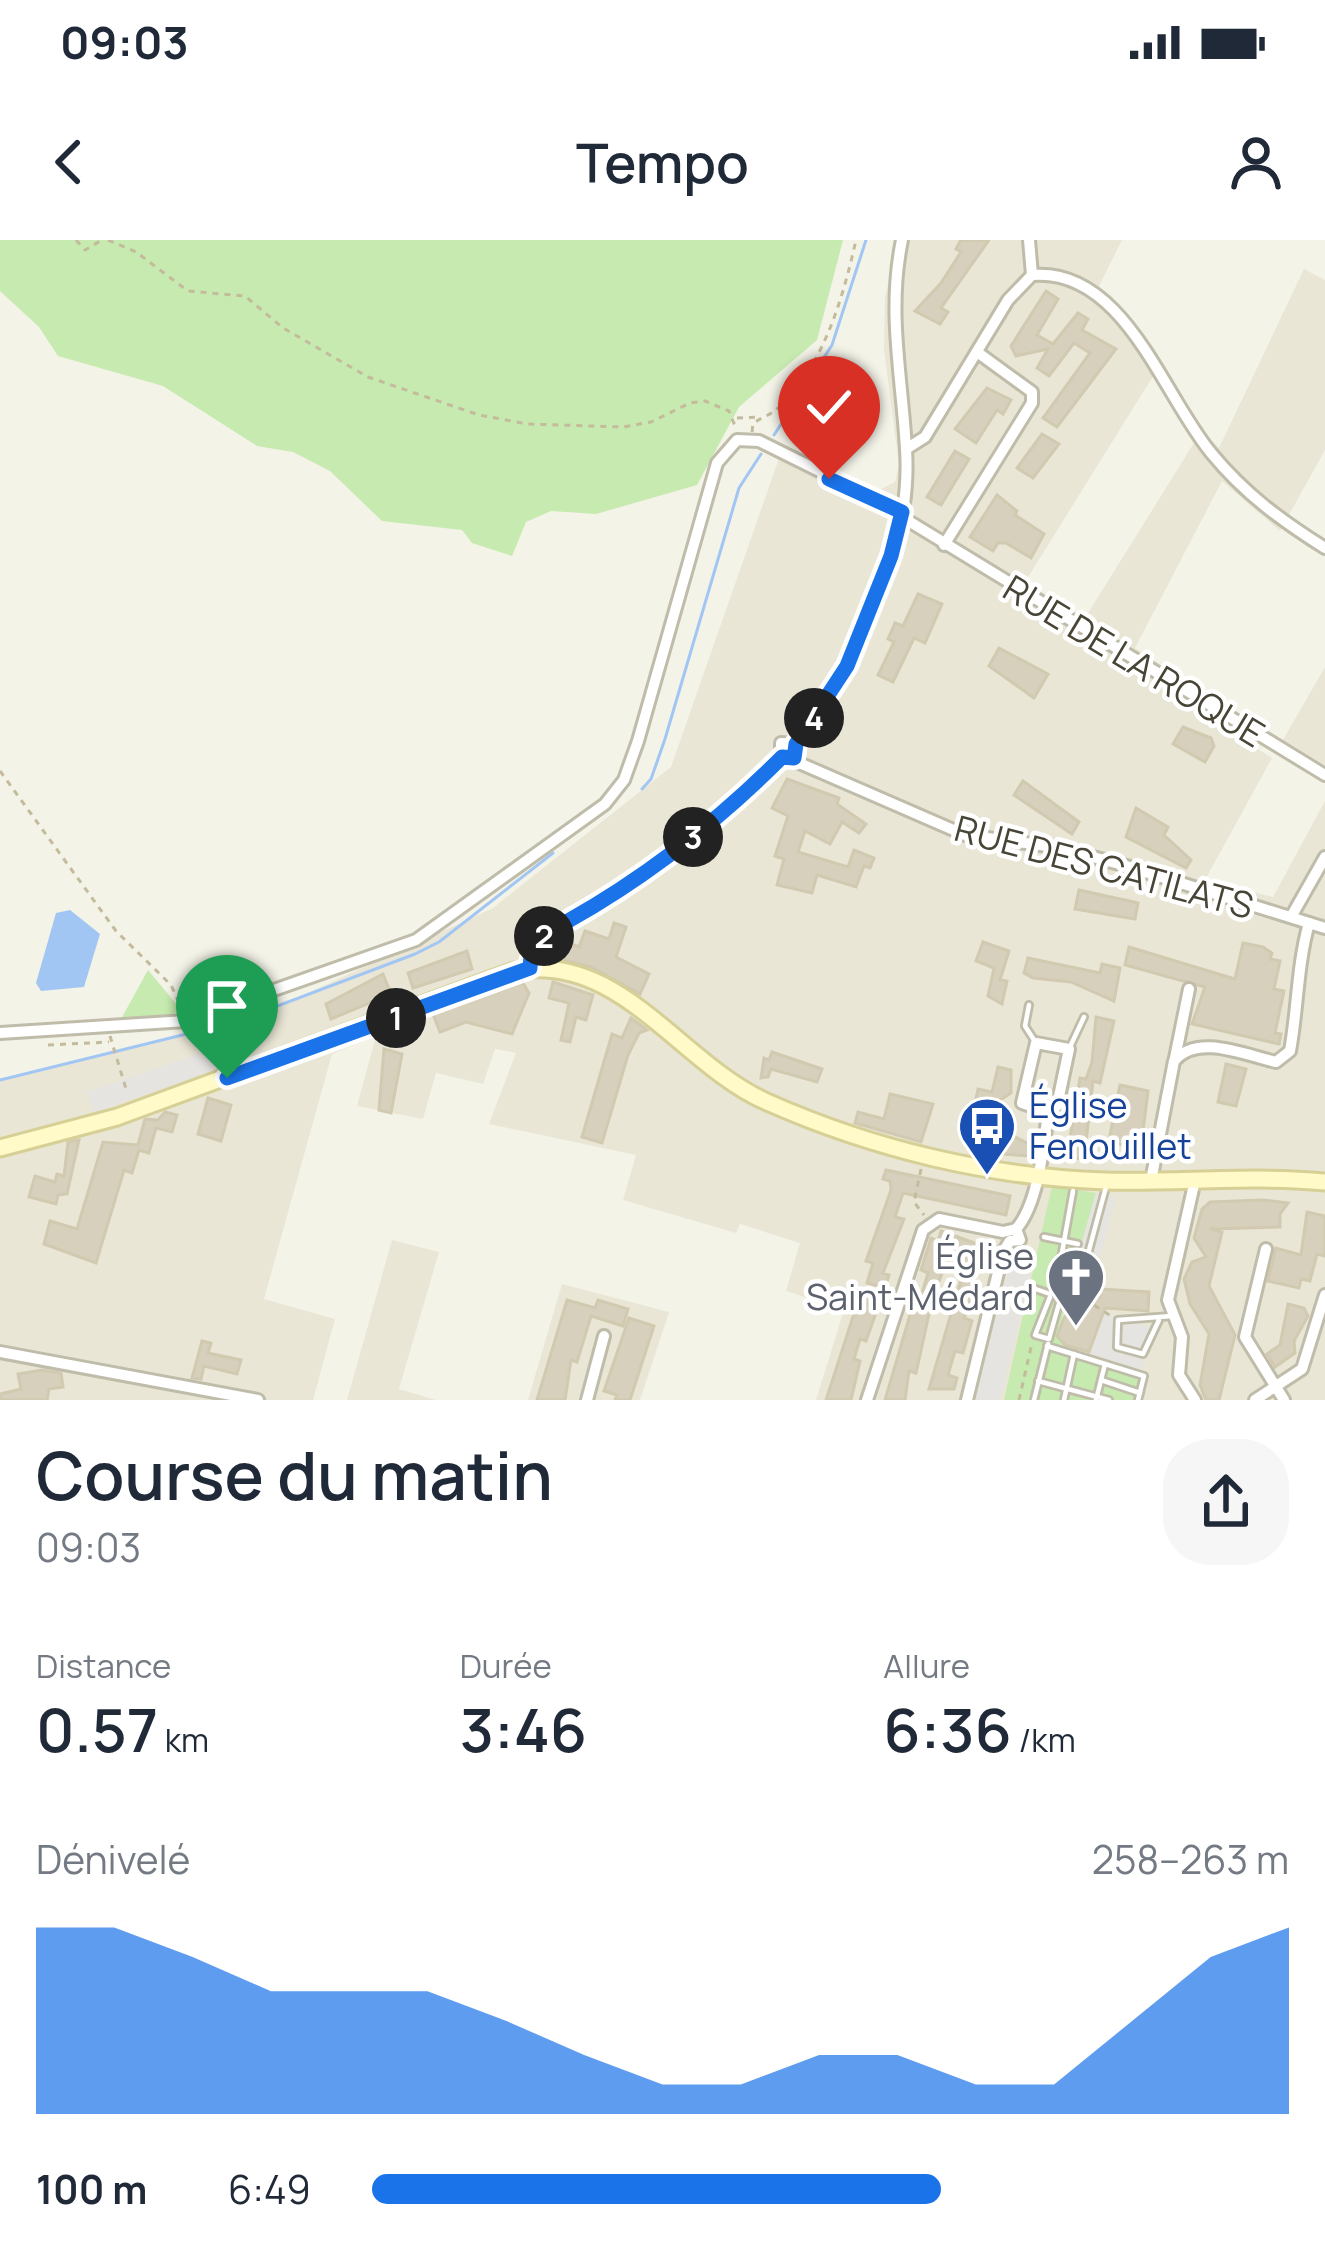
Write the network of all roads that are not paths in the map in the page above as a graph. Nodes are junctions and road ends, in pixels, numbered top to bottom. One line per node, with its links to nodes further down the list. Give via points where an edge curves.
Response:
1 (902, 240): 5 (street, via 894,349)
2 (1028, 240): 3 (street)
3 (1032, 275): 4 (street); 11 (street, via 1074,279 1096,294 1210,452 1264,509)
4 (977, 352): 5 (street, via 925,436); 10 (street, via 1032,392 1032,403)
5 (906, 449): 6 (street)
6 (904, 497): 7 (street); 8 (street)
7 (872, 499): 8 (street, RUE DE LA ROQUE); 22 (street, RUE DE LA ROQUE, via 737,440 717,463 625,780 605,804 416,940 186,1022 110,1035)
8 (902, 514): 9 (street); 10 (street, RUE DE LA ROQUE)
9 (899, 532): 10 (street, RUE DE LA ROQUE); 12 (street, via 847,666)
10 (944, 545): 13 (street, RUE DE LA ROQUE)
11 (1325, 548)
12 (791, 753): 15 (street, RUE DES CATILATS, via 964,835 1054,847); 18 (street, via 648,874 547,933)
13 (1325, 775)
14 (1325, 856): 15 (street)
15 (1291, 917): 16 (street, RUE DES CATILATS)
16 (1309, 923): 17 (street, RUE DES CATILATS); 25 (street, via 1294,992 1296,1028 1284,1059 1205,1046)
17 (1325, 928)
18 (530, 968): 27 (main road, via 117,1117); 28 (main road, via 567,971 619,994 761,1100 924,1155)
19 (1189, 989): 25 (street)
20 (1029, 1005): 23 (lane, via 1025,1026)
21 (1084, 1017): 24 (lane)
22 (0, 1033)
23 (1036, 1043): 24 (street); 26 (street, via 1022,1103)
24 (1069, 1049): 26 (street, via 1057,1106)
25 (1174, 1061): 29 (street)
26 (1048, 1112): 28 (street)
27 (0, 1148)
28 (1036, 1177): 31 (main road); 34 (street)
29 (1151, 1180): 30 (main road); 31 (main road)
30 (1195, 1180): 32 (main road); 42 (street, via 1168,1300)
31 (1107, 1181): 41 (lane, via 1078,1292 1068,1302)
32 (1325, 1182)
33 (1073, 1191): 36 (lane)
34 (1016, 1229): 57 (street, via 929,1223); 58 (street, via 1020,1240 1003,1252)
35 (1044, 1237): 36 (lane)
36 (1064, 1241): 37 (lane); 41 (lane)
37 (1078, 1244)
38 (1266, 1249): 51 (street, via 1245,1337)
39 (1033, 1288): 41 (lane)
40 (1325, 1295): 51 (street, via 1303,1369)
41 (1054, 1296): 45 (lane); 45 (lane, via 1035,1335)
42 (1172, 1316): 43 (lane); 62 (street, via 1182,1337 1179,1375)
43 (1159, 1320): 43 (lane, via 1143,1354 1117,1347 1118,1320)
44 (604, 1336): 56 (street)
45 (1048, 1342): 47 (lane); 50 (lane)
46 (0, 1352): 55 (street)
47 (1074, 1354): 48 (lane); 52 (lane)
48 (1105, 1364): 49 (lane); 53 (lane, via 1144,1376)
49 (1101, 1380): 53 (lane); 54 (lane)
50 (1038, 1382): 52 (lane); 59 (lane)
51 (1275, 1387): 63 (street); 64 (street)
52 (1066, 1389): 54 (lane); 60 (lane)
53 (1139, 1396)
54 (1096, 1398): 61 (lane)
55 (258, 1400)
56 (586, 1400)
57 (867, 1400)
58 (967, 1400)
59 (1034, 1400)
60 (1064, 1400)
61 (1109, 1400)
62 (1196, 1400)
63 (1255, 1400)
64 (1284, 1400)

